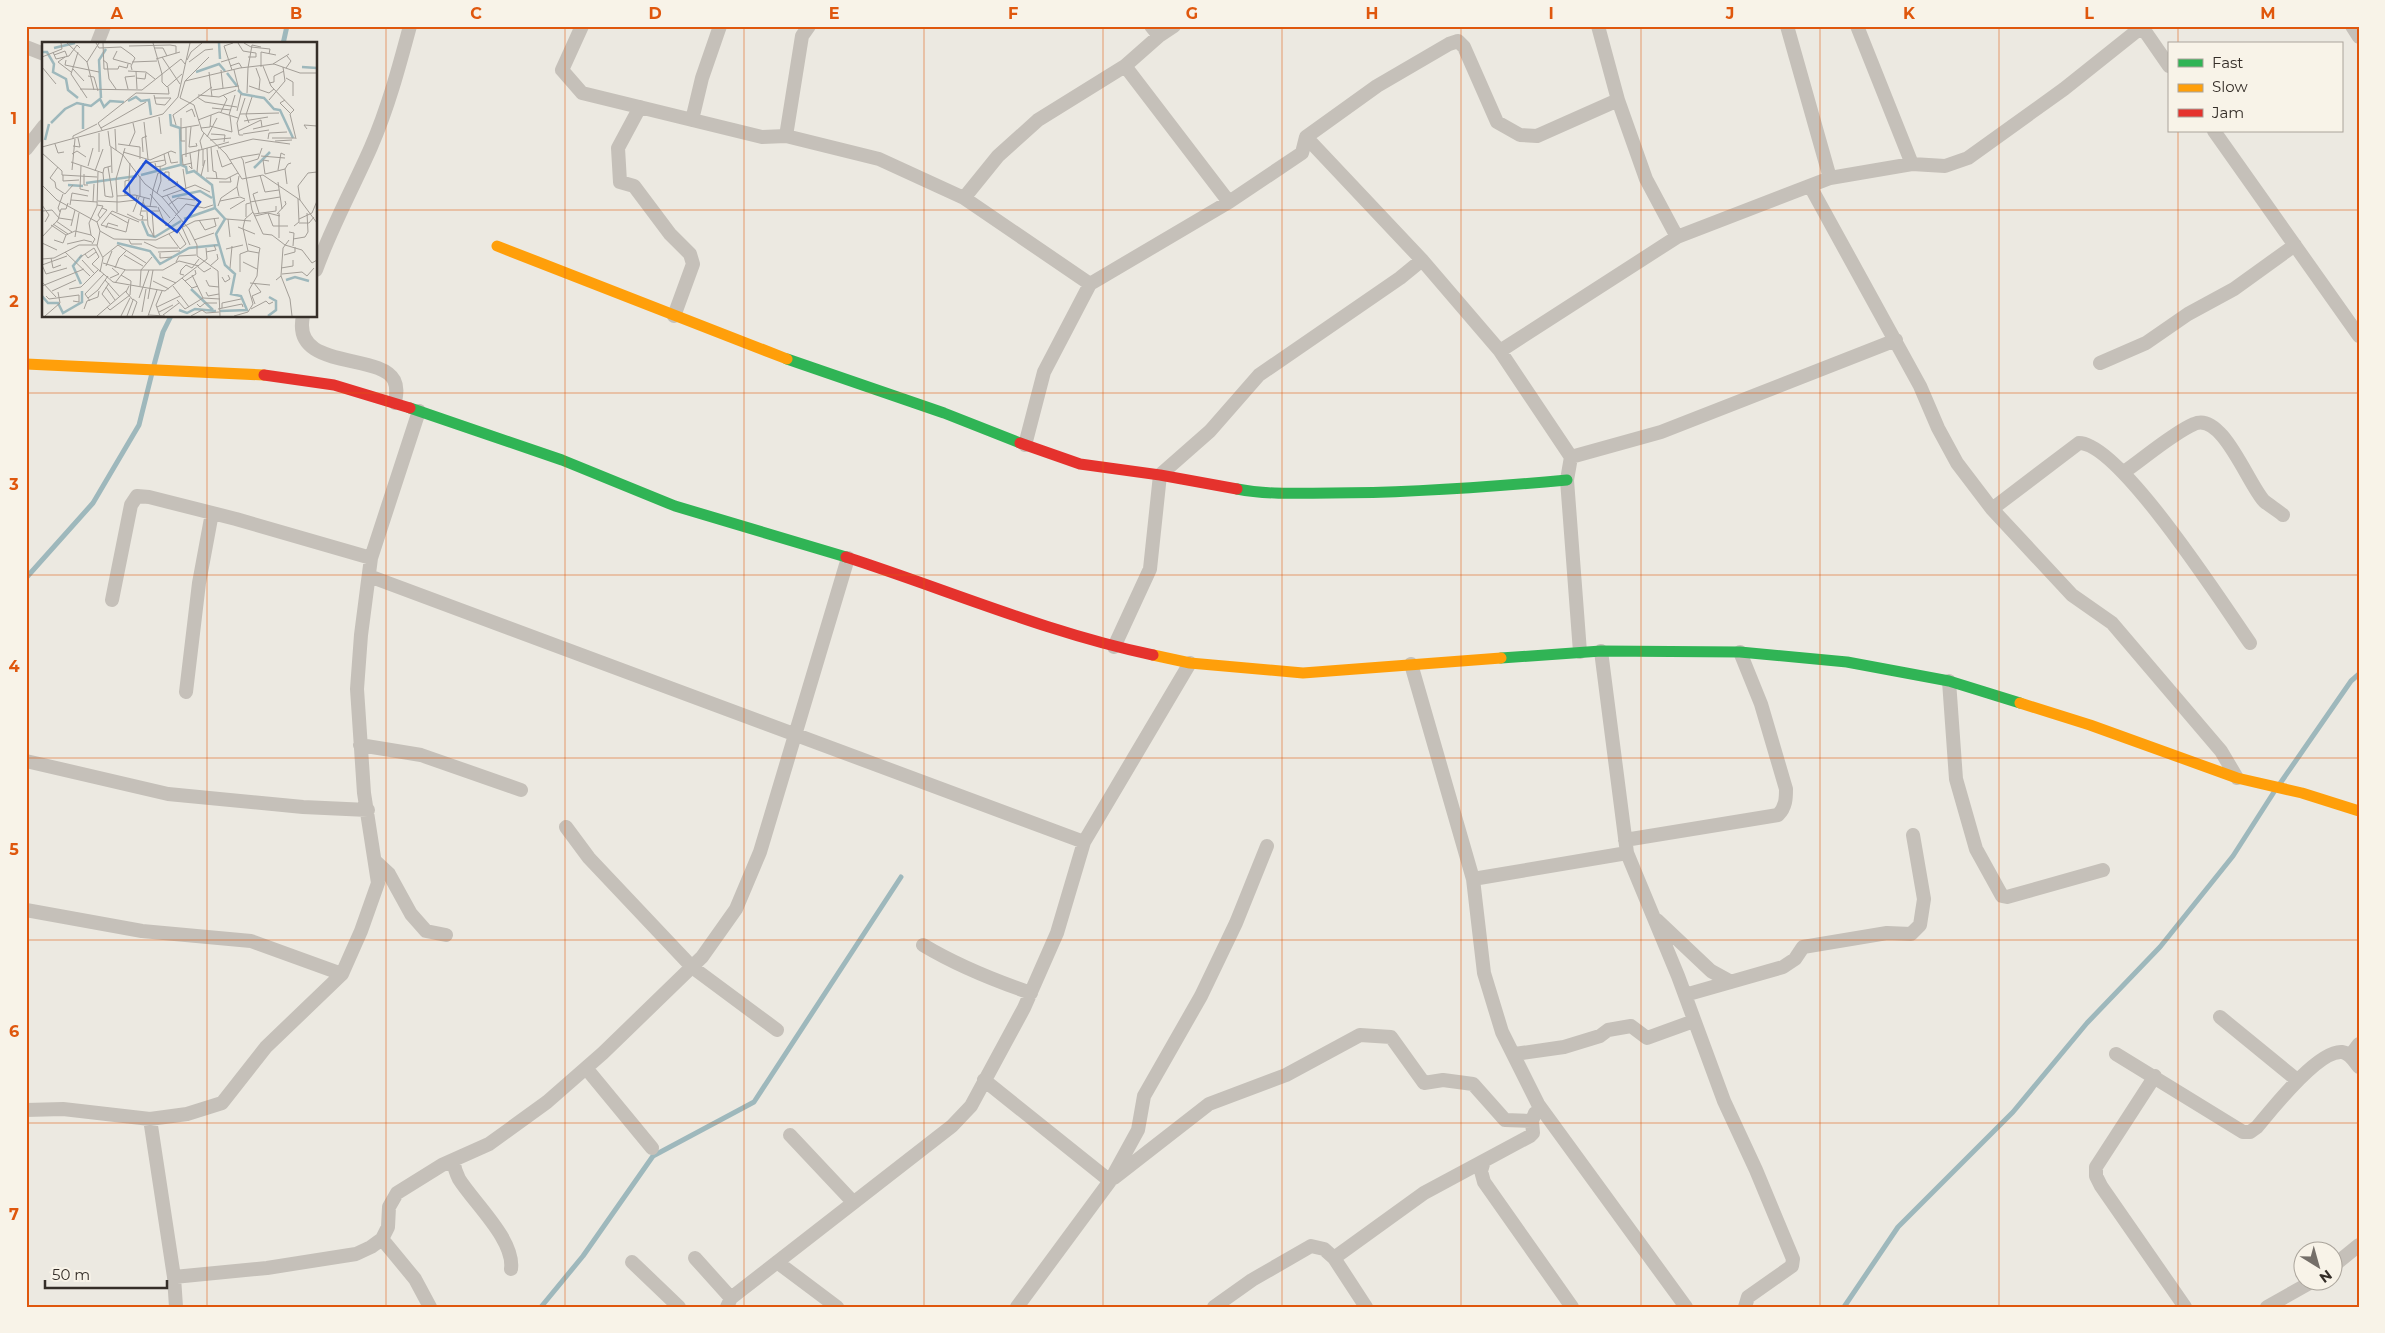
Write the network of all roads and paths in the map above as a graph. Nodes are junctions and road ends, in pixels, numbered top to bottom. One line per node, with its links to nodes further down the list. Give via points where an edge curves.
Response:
1 (104, 26): 14 (street)
2 (410, 26): 36 (street, via 393,91 379,128)
3 (582, 26): 20 (street, via 562,70 582,93)
4 (720, 26): 21 (street)
5 (809, 26): 24 (street, via 802,36)
6 (1174, 26): 12 (street)
7 (1598, 26): 19 (street)
8 (1787, 26): 28 (street)
9 (1857, 26): 27 (street)
10 (2352, 26): 13 (street)
11 (2143, 27): 17 (street); 27 (street, via 1968,158 1945,166)
12 (1155, 31): 18 (street)
13 (2359, 37)
14 (98, 42)
15 (26, 47): 16 (street)
16 (42, 53)
17 (2168, 64)
18 (1125, 66): 30 (street, via 1038,120 998,156); 31 (street)
19 (1618, 100): 25 (street, via 1537,136 1520,135 1497,122 1464,47 1458,41 1377,86); 32 (street, via 1646,179)
20 (640, 107): 21 (street); 38 (street, via 618,148 620,182 634,186 670,234 690,254 693,264)
21 (692, 120): 24 (street, via 762,137)
22 (42, 129): 26 (street)
23 (2215, 132): 33 (street)
24 (786, 136): 30 (street, via 879,159)
25 (1306, 137): 31 (street, via 1302,153); 35 (street)
26 (26, 149)
27 (1912, 164): 28 (street)
28 (1830, 178): 29 (street)
29 (1810, 186): 32 (street); 41 (street)
30 (964, 198): 37 (street)
31 (1229, 202): 37 (street)
32 (1677, 236): 42 (street)
33 (2295, 245): 40 (street); 43 (street, via 2234,289 2188,314 2146,343)
34 (497, 246): 38 (street)
35 (1422, 260): 42 (street); 50 (street, via 1259,374 1210,430)
36 (318, 264)
37 (1090, 284): 47 (street, via 1044,372)
38 (674, 316): 47 (street)
39 (302, 318): 45 (street, via 300,327 306,342 325,354 376,366 394,379 397,388)
40 (2359, 336)
41 (1896, 340): 48 (street, via 1661,432); 52 (street, via 1953,456)
42 (1500, 351): 48 (street)
43 (2100, 363)
44 (26, 364): 45 (street, via 248,372 334,385)
45 (395, 403): 46 (street)
46 (420, 410): 55 (street); 56 (street, via 562,460 675,506)
47 (1025, 445): 50 (street, via 1080,464)
48 (1571, 457): 51 (street)
49 (2124, 472): 52 (street, via 2098,449 2079,443); 54 (street, via 2193,424 2207,422 2223,437 2264,501); 59 (street)
50 (1160, 475): 51 (street, via 1258,493 1364,493); 60 (street, via 1150,569)
51 (1567, 480): 62 (street)
52 (1992, 509): 71 (street, via 2072,595 2112,623 2221,751)
53 (212, 513): 55 (street); 58 (street, via 137,496 130,505); 67 (street, via 198,583)
54 (2283, 515)
55 (371, 558): 57 (street)
56 (848, 558): 60 (street); 68 (street)
57 (370, 576): 68 (street); 69 (street, via 357,688)
58 (112, 600)
59 (2250, 643)
60 (1114, 647): 64 (street)
61 (1601, 651): 62 (street); 63 (street); 79 (street)
62 (1580, 652): 65 (street)
63 (1740, 652): 66 (street, via 1847,662); 79 (street, via 1761,704 1786,789 1782,811)
64 (1190, 663): 65 (street, via 1303,673); 77 (street)
65 (1411, 664): 82 (street)
66 (1949, 680): 71 (street, via 2090,725); 81 (street, via 1956,779 1976,849 2002,896)
67 (186, 692)
68 (794, 734): 77 (street); 87 (street, via 760,852 736,909)
69 (360, 745): 72 (street, via 421,755); 73 (street)
70 (26, 761): 73 (street, via 168,794)
71 (2237, 778): 74 (street)
72 (521, 790)
73 (368, 810): 80 (street)
74 (2359, 811)
75 (566, 826): 87 (street, via 589,858)
76 (1913, 835): 89 (street, via 1924,900 1920,925 1911,934 1887,933 1803,947 1796,959 1783,966)
77 (1084, 842): 90 (street, via 1057,933)
78 (1267, 846): 111 (street, via 1236,923 1201,996 1144,1096 1138,1130)
79 (1626, 846): 82 (street); 84 (street)
80 (375, 861): 85 (street, via 389,874 411,914 426,931); 88 (street, via 378,883)
81 (2103, 870)
82 (1473, 879): 96 (street, via 1484,973 1502,1032)
83 (26, 910): 88 (street, via 142,931 251,942)
84 (1653, 916): 89 (street, via 1711,971); 91 (street)
85 (446, 935)
86 (924, 945): 90 (street, via 976,974)
87 (692, 967): 94 (street); 99 (street)
88 (342, 974): 105 (street, via 266,1047 222,1102 187,1114)
89 (1731, 982): 91 (street)
90 (1031, 994): 101 (street)
91 (1685, 995): 93 (street)
92 (2220, 1017): 102 (street)
93 (1694, 1020): 96 (street, via 1647,1038 1626,1026 1564,1047); 133 (street, via 1724,1101 1793,1259 1792,1266 1748,1297)
94 (777, 1030)
95 (2359, 1044): 98 (street)
96 (1514, 1054): 103 (street)
97 (2116, 1054): 100 (street)
98 (2354, 1061): 102 (street, via 2344,1052 2334,1053)
99 (586, 1068): 108 (street); 109 (street, via 547,1102 489,1144)
100 (2155, 1076): 102 (street, via 2243,1132 2257,1127); 134 (street, via 2096,1167 2096,1176)
101 (984, 1080): 111 (street); 112 (street, via 971,1106 952,1126)
102 (2296, 1080)
103 (1538, 1104): 106 (street); 132 (street)
104 (26, 1110): 105 (street, via 63,1109)
105 (150, 1119): 121 (street)
106 (1532, 1120): 110 (street, via 1533,1133 1530,1136); 111 (street, via 1504,1120 1473,1084 1443,1080 1424,1083 1391,1037 1360,1035 1286,1075 1210,1104)
107 (790, 1135): 112 (street)
108 (652, 1148)
109 (453, 1160): 113 (street, via 397,1193 389,1207 388,1227); 120 (street, via 458,1177 507,1246 512,1259)
110 (1484, 1161): 116 (street, via 1424,1193); 131 (street, via 1481,1171 1484,1182)
111 (1110, 1181): 128 (street)
112 (853, 1202): 119 (street)
113 (382, 1239): 121 (street, via 356,1254 267,1268); 125 (street, via 415,1279)
114 (2359, 1245): 117 (street)
115 (695, 1258): 123 (street)
116 (1334, 1258): 129 (street, via 1324,1249 1311,1246 1252,1280); 130 (street)
117 (2342, 1259)
118 (632, 1262): 126 (street)
119 (777, 1262): 123 (street); 127 (street)
120 (511, 1269)
121 (174, 1277): 124 (street)
122 (2297, 1290): 135 (street)
123 (729, 1302)
124 (176, 1307)
125 (430, 1307)
126 (678, 1307)
127 (836, 1307)
128 (1017, 1307)
129 (1214, 1307)
130 (1366, 1307)
131 (1572, 1307)
132 (1686, 1307)
133 (1745, 1307)
134 (2185, 1307)
135 (2267, 1307)

